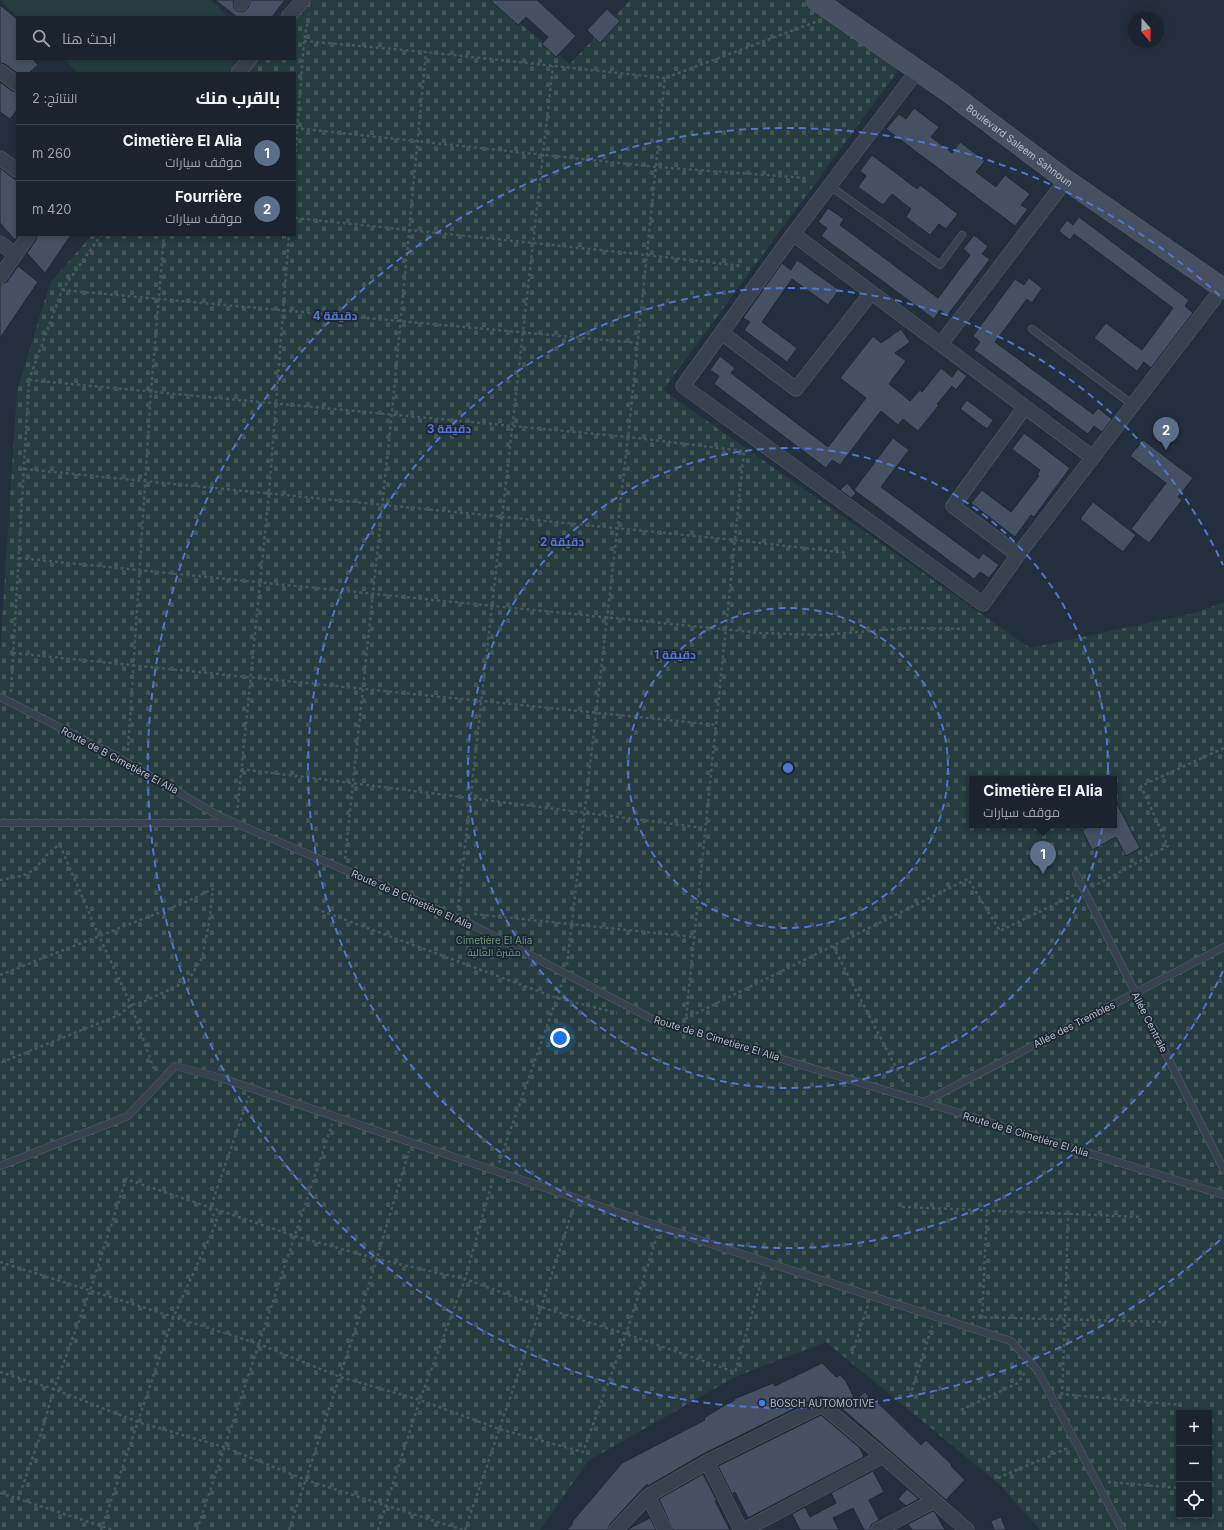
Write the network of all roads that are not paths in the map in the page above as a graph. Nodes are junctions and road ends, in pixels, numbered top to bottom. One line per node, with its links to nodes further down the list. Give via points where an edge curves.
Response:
1 (816, 0): 5 (street, Boulevard Saleem Sahnoun)
2 (307, 3): 3 (street)
3 (289, 16)
4 (249, 60): 7 (street)
5 (917, 70): 11 (street, Boulevard Saleem Sahnoun); 12 (street)
6 (0, 71): 8 (street)
7 (239, 72)
8 (16, 83)
9 (0, 158): 10 (street)
10 (16, 169)
11 (1066, 180): 20 (street, Boulevard Saleem Sahnoun); 23 (street)
12 (830, 186): 13 (street); 14 (lane, via 940,265)
13 (793, 234): 19 (street); 22 (street)
14 (962, 235)
15 (28, 236): 17 (street)
16 (0, 243): 17 (street)
17 (15, 254): 18 (street)
18 (0, 276)
19 (871, 292): 22 (street, via 796,389); 23 (street)
20 (1219, 294): 24 (street)
21 (1032, 329): 24 (lane)
22 (722, 333): 27 (street, via 683,386 983,604)
23 (941, 344): 25 (street)
24 (1132, 405): 26 (street)
25 (1025, 407): 26 (street); 27 (street, via 953,506)
26 (1092, 457): 27 (street)
27 (1018, 555)
28 (0, 698): 30 (lane, Route de B Cimetière El Alia, via 127,763 219,816)
29 (0, 823): 30 (lane)
30 (236, 823): 34 (lane, Route de B Cimetière El Alia, via 457,915 656,1021)
31 (1076, 874): 33 (lane, Allée Centrale)
32 (1224, 947): 33 (lane, Allée des Trembles)
33 (1135, 992): 34 (lane, Allée des Trembles); 36 (lane, Allée Centrale)
34 (924, 1102): 37 (lane, Route de B Cimetière El Alia)
35 (0, 1166): 48 (lane, via 128,1116 175,1066 222,1078 767,1262 1011,1341 1038,1370)
36 (1224, 1170)
37 (1224, 1195)
38 (883, 1456): 39 (street, via 822,1405); 41 (street); 45 (street)
39 (707, 1462): 40 (street); 44 (street)
40 (648, 1496): 42 (street); 43 (street)
41 (934, 1501): 46 (street); 47 (street)
42 (616, 1530)
43 (665, 1530)
44 (741, 1530)
45 (744, 1530)
46 (878, 1530)
47 (967, 1530)
48 (1122, 1530)

